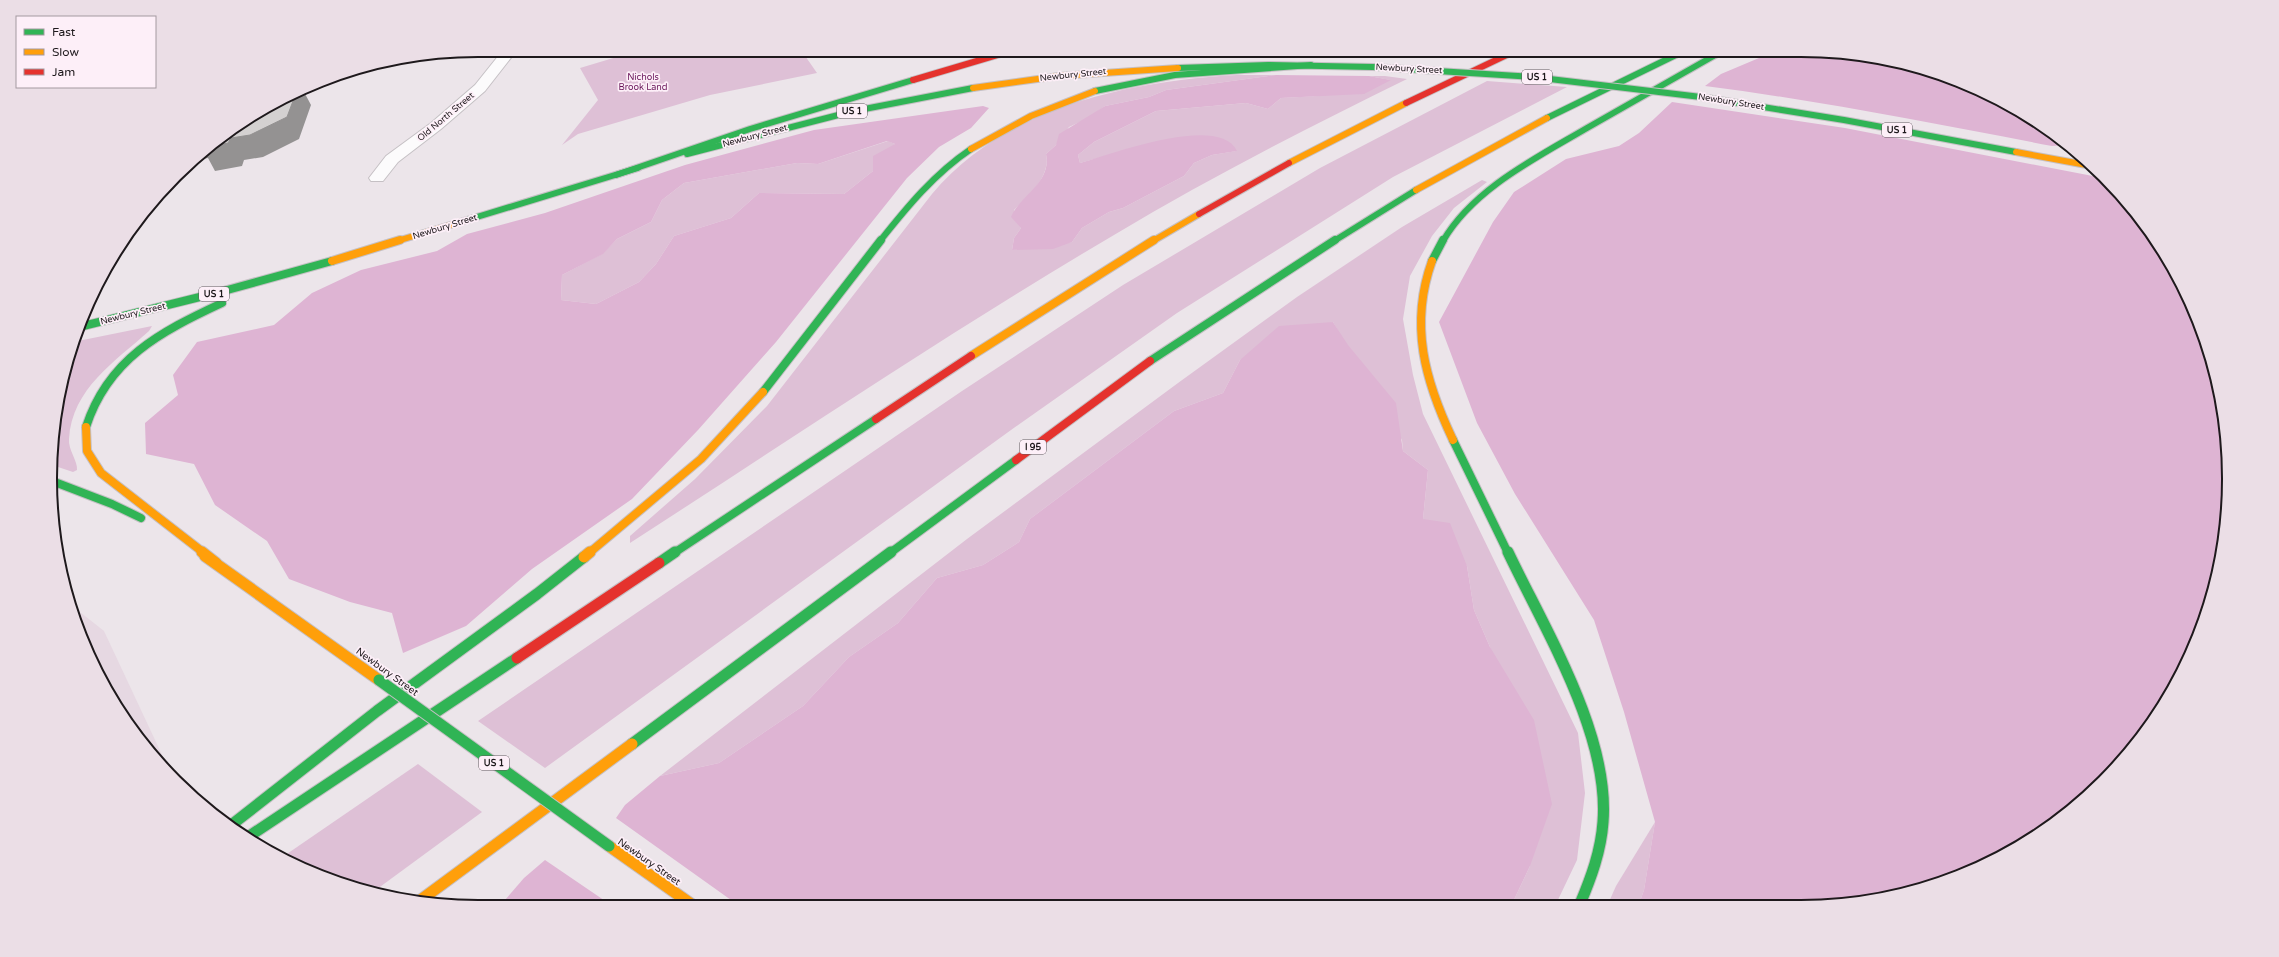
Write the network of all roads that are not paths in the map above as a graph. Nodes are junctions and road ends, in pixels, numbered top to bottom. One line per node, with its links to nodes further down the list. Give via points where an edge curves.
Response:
1 (504, 57): 9 (street, Old North Street, via 480,88 392,159)
2 (991, 57): 8 (main road, via 750,129)
3 (1502, 57): 15 (main road, via 1414,98 1314,150 1212,206 1096,275)
4 (1671, 57): 16 (main road, I 95, via 1574,104 1455,167 1354,226 1240,299 1140,368)
5 (1712, 57): 18 (main road, via 1574,136 1476,200 1450,227 1439,245 1430,263 1420,300 1420,345 1425,372 1435,402 1570,681 1595,745 1602,779 1605,814 1602,845)
6 (1311, 66): 7 (main road, Newbury Street / US 1, bridge, via 1373,67 1539,78 1701,97 1844,120); 8 (main road, Newbury Street / US 1, via 1244,65 1151,69 990,85 830,116); 14 (main road, via 1186,74 1103,88 1030,113 1005,125 964,151 928,182 913,199 788,364 717,445 690,471 537,594 390,702)
7 (2080, 164)
8 (616, 175): 10 (main road, Newbury Street / US 1)
9 (377, 178)
10 (349, 257): 11 (main road, Newbury Street / US 1); 13 (main road, via 214,306 168,329 115,372 92,406 86,422 85,437 87,452 93,464 115,487)
11 (86, 325)
12 (57, 483): 13 (main road, Newbury Street / US 1, via 112,504 148,522)
13 (216, 563): 17 (main road, Newbury Street / US 1, bridge)
14 (235, 822)
15 (252, 834)
16 (426, 896)
17 (686, 900)
18 (1582, 900)

